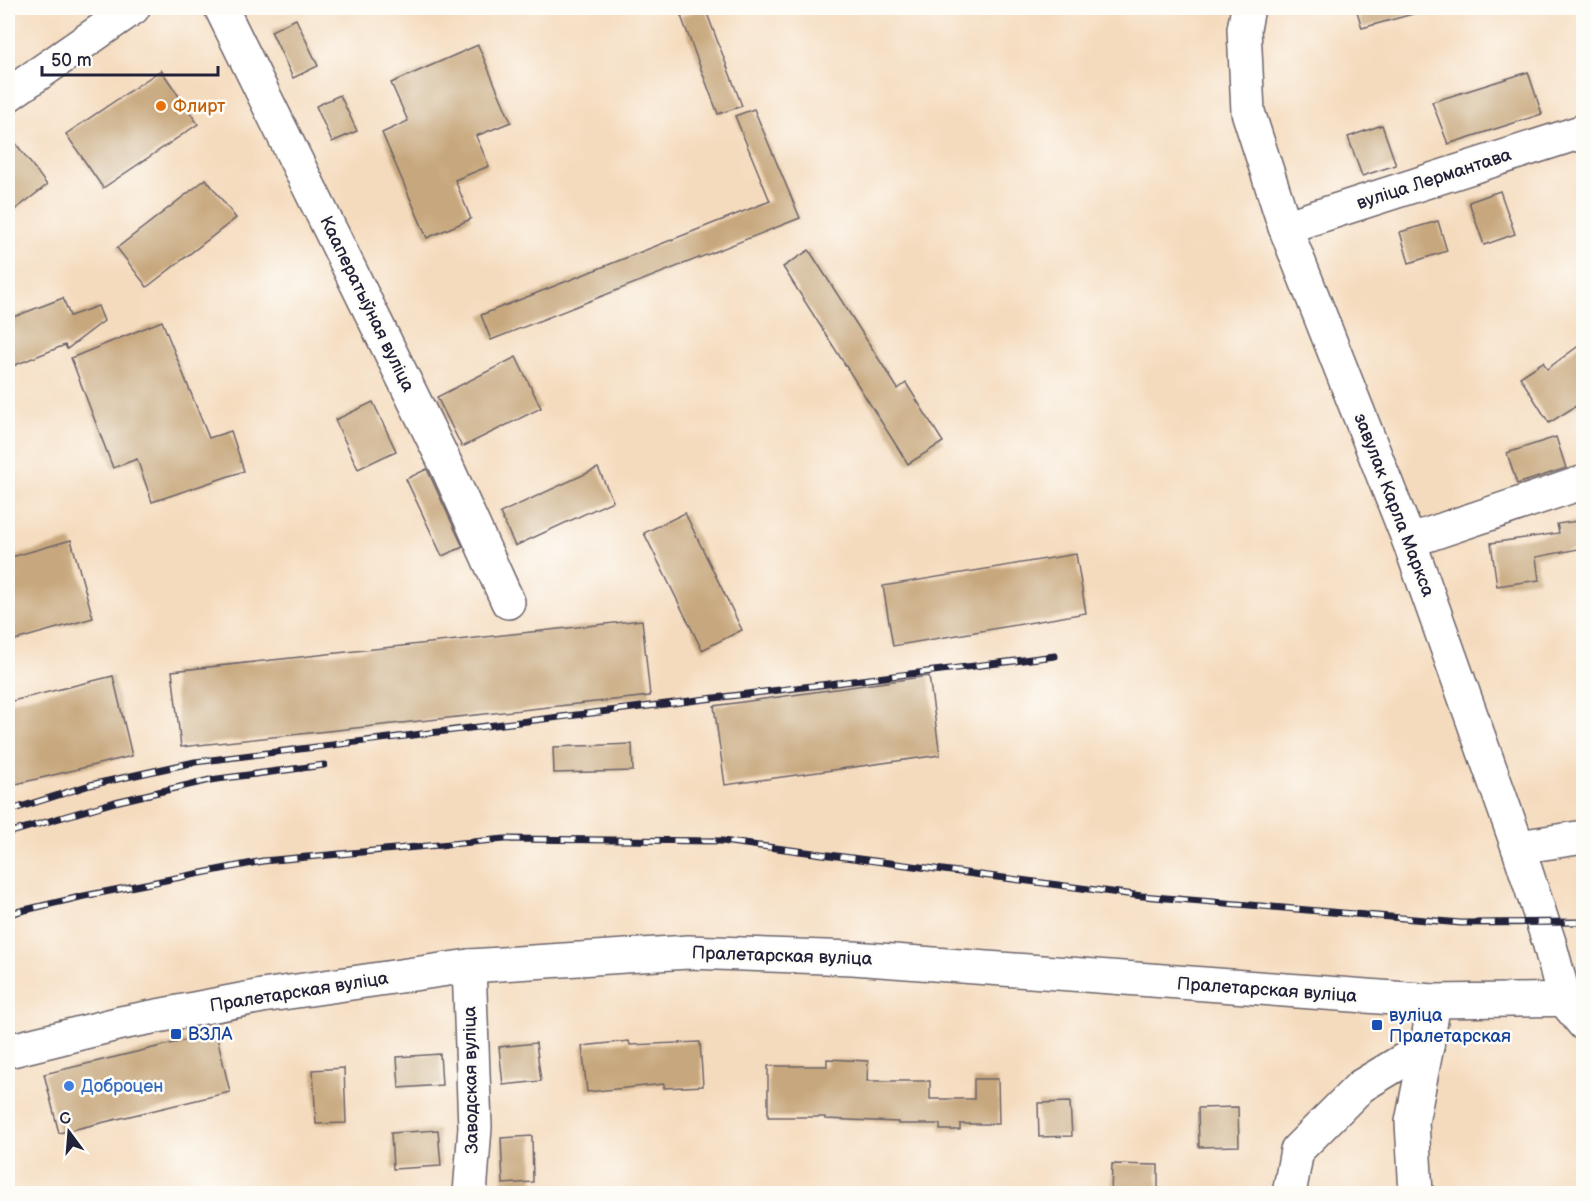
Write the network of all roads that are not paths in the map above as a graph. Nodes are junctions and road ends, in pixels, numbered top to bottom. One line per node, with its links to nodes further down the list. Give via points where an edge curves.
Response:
1 (133, 8): 4 (street)
2 (221, 8): 9 (street, Кааператыўная вуліца, via 447,467)
3 (1248, 8): 6 (street, завулак Карла Маркса, via 1244,29 1248,112)
4 (8, 95)
5 (1584, 131): 6 (street, вуліца Лермантава)
6 (1285, 227): 8 (street, завулак Карла Маркса)
7 (1584, 482): 8 (street)
8 (1409, 541): 11 (street, завулак Карла Маркса)
9 (508, 602)
10 (1584, 837): 11 (street)
11 (1518, 847): 14 (street, завулак Карла Маркса, via 1549,942)
12 (469, 966): 13 (street, Пралетарская вуліца, via 688,952 830,957); 16 (street, Пралетарская вуліца, via 262,996 121,1023); 17 (street, Заводская вуліца, via 475,1127)
13 (1434, 1001): 14 (street, Пралетарская вуліца); 15 (street)
14 (1577, 1008)
15 (1427, 1046): 18 (street, via 1361,1086 1298,1150); 19 (street, via 1412,1122)
16 (8, 1051)
17 (470, 1194)
18 (1289, 1194)
19 (1416, 1194)

